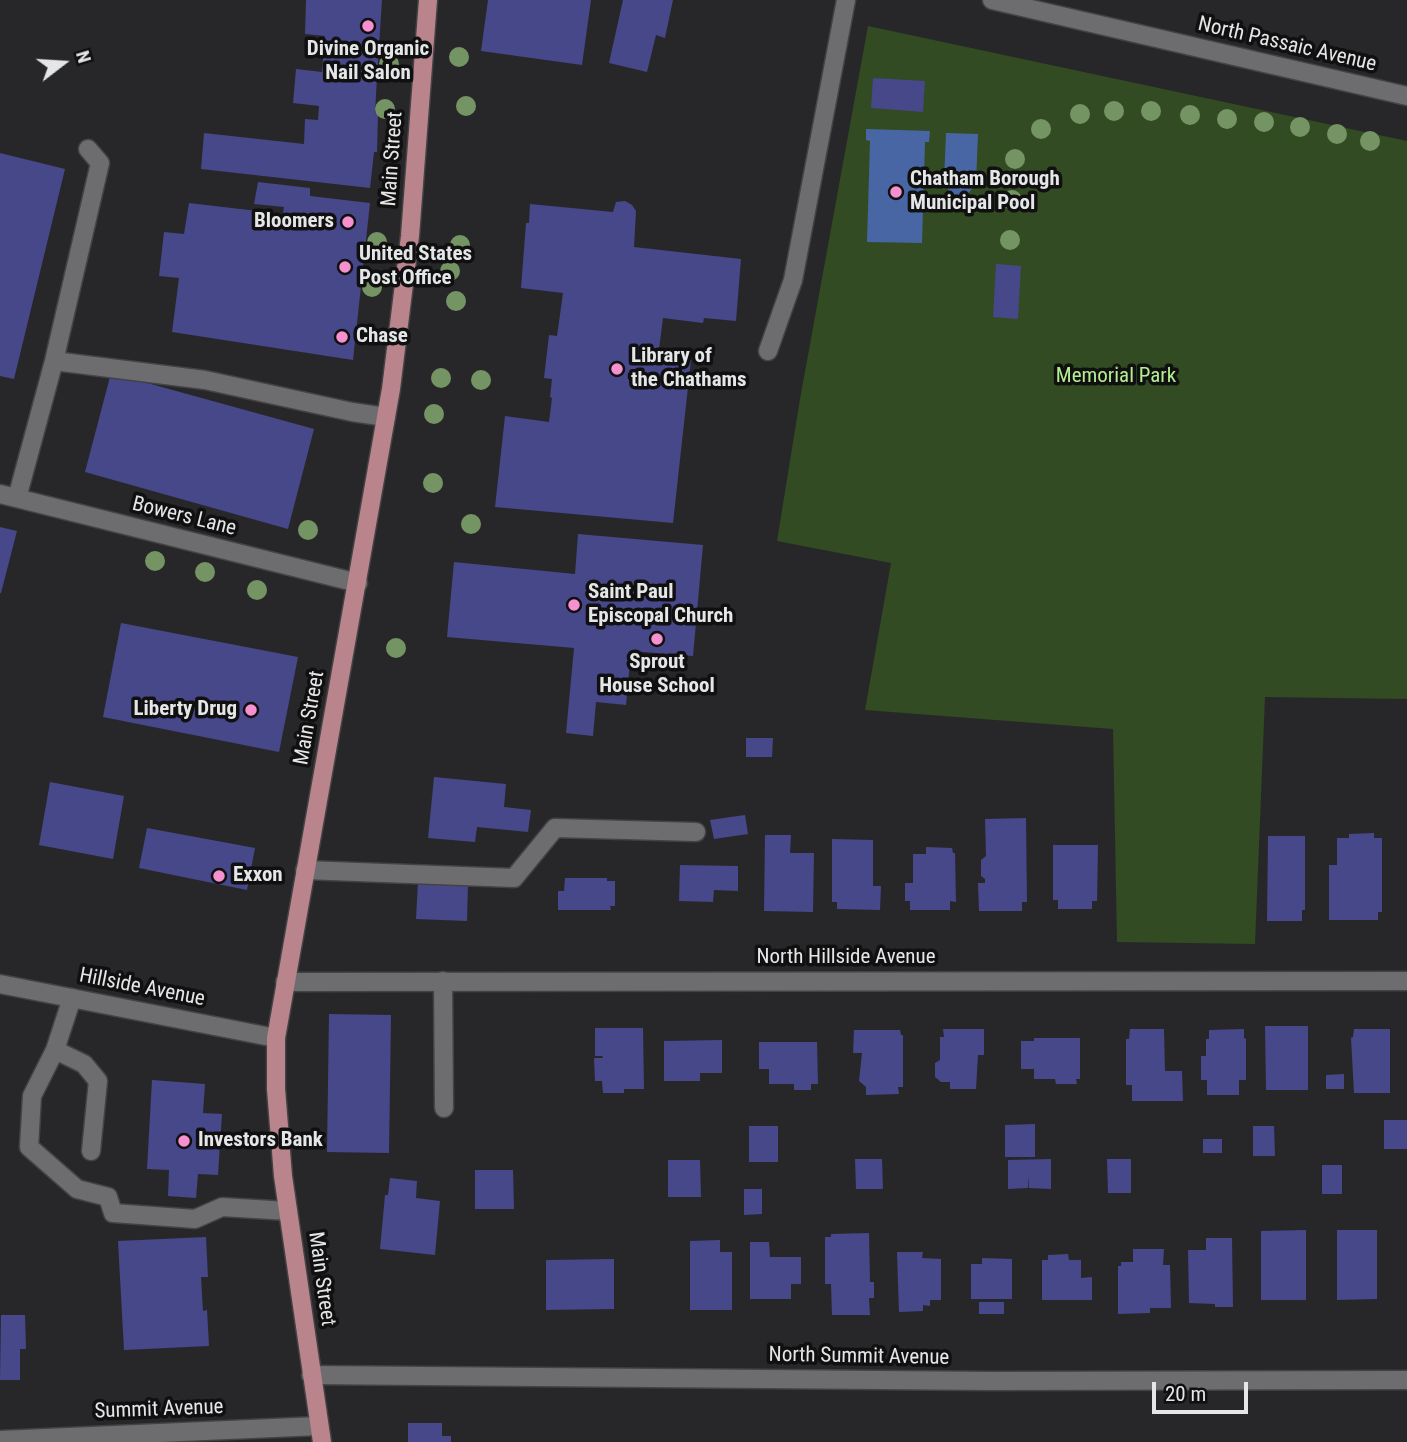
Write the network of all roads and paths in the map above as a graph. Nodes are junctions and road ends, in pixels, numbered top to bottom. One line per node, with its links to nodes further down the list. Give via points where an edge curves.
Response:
1 (428, 0): 8 (main road, Main Street, via 410,236)
2 (846, 0): 6 (street, via 793,280)
3 (992, 0): 4 (street, North Passaic Avenue)
4 (1407, 96)
5 (88, 149): 7 (street, via 100,163)
6 (768, 352)
7 (54, 361): 8 (street, via 205,380); 9 (street)
8 (386, 417): 10 (main road, Main Street)
9 (8, 496): 10 (street, Bowers Lane)
10 (358, 583): 12 (main road, Main Street)
11 (696, 832): 12 (street, via 555,828 514,878)
12 (305, 870): 15 (main road, Main Street)
13 (443, 981): 14 (street, North Hillside Avenue); 15 (street, North Hillside Avenue); 20 (street)
14 (1407, 981)
15 (285, 982): 18 (main road, Main Street)
16 (0, 984): 17 (street, Hillside Avenue)
17 (72, 998): 18 (street, Hillside Avenue); 19 (street)
18 (276, 1038): 22 (main road, Main Street)
19 (55, 1050): 21 (street, via 84,1063 98,1081); 22 (street, via 32,1096 29,1147 77,1189 107,1197 113,1213 195,1219 222,1208)
20 (444, 1108)
21 (91, 1151)
22 (288, 1211): 23 (main road, Main Street)
23 (312, 1375): 24 (street, North Summit Avenue); 25 (main road, Main Street)
24 (1407, 1380)
25 (321, 1434): 26 (street, Summit Avenue)
26 (0, 1440)

